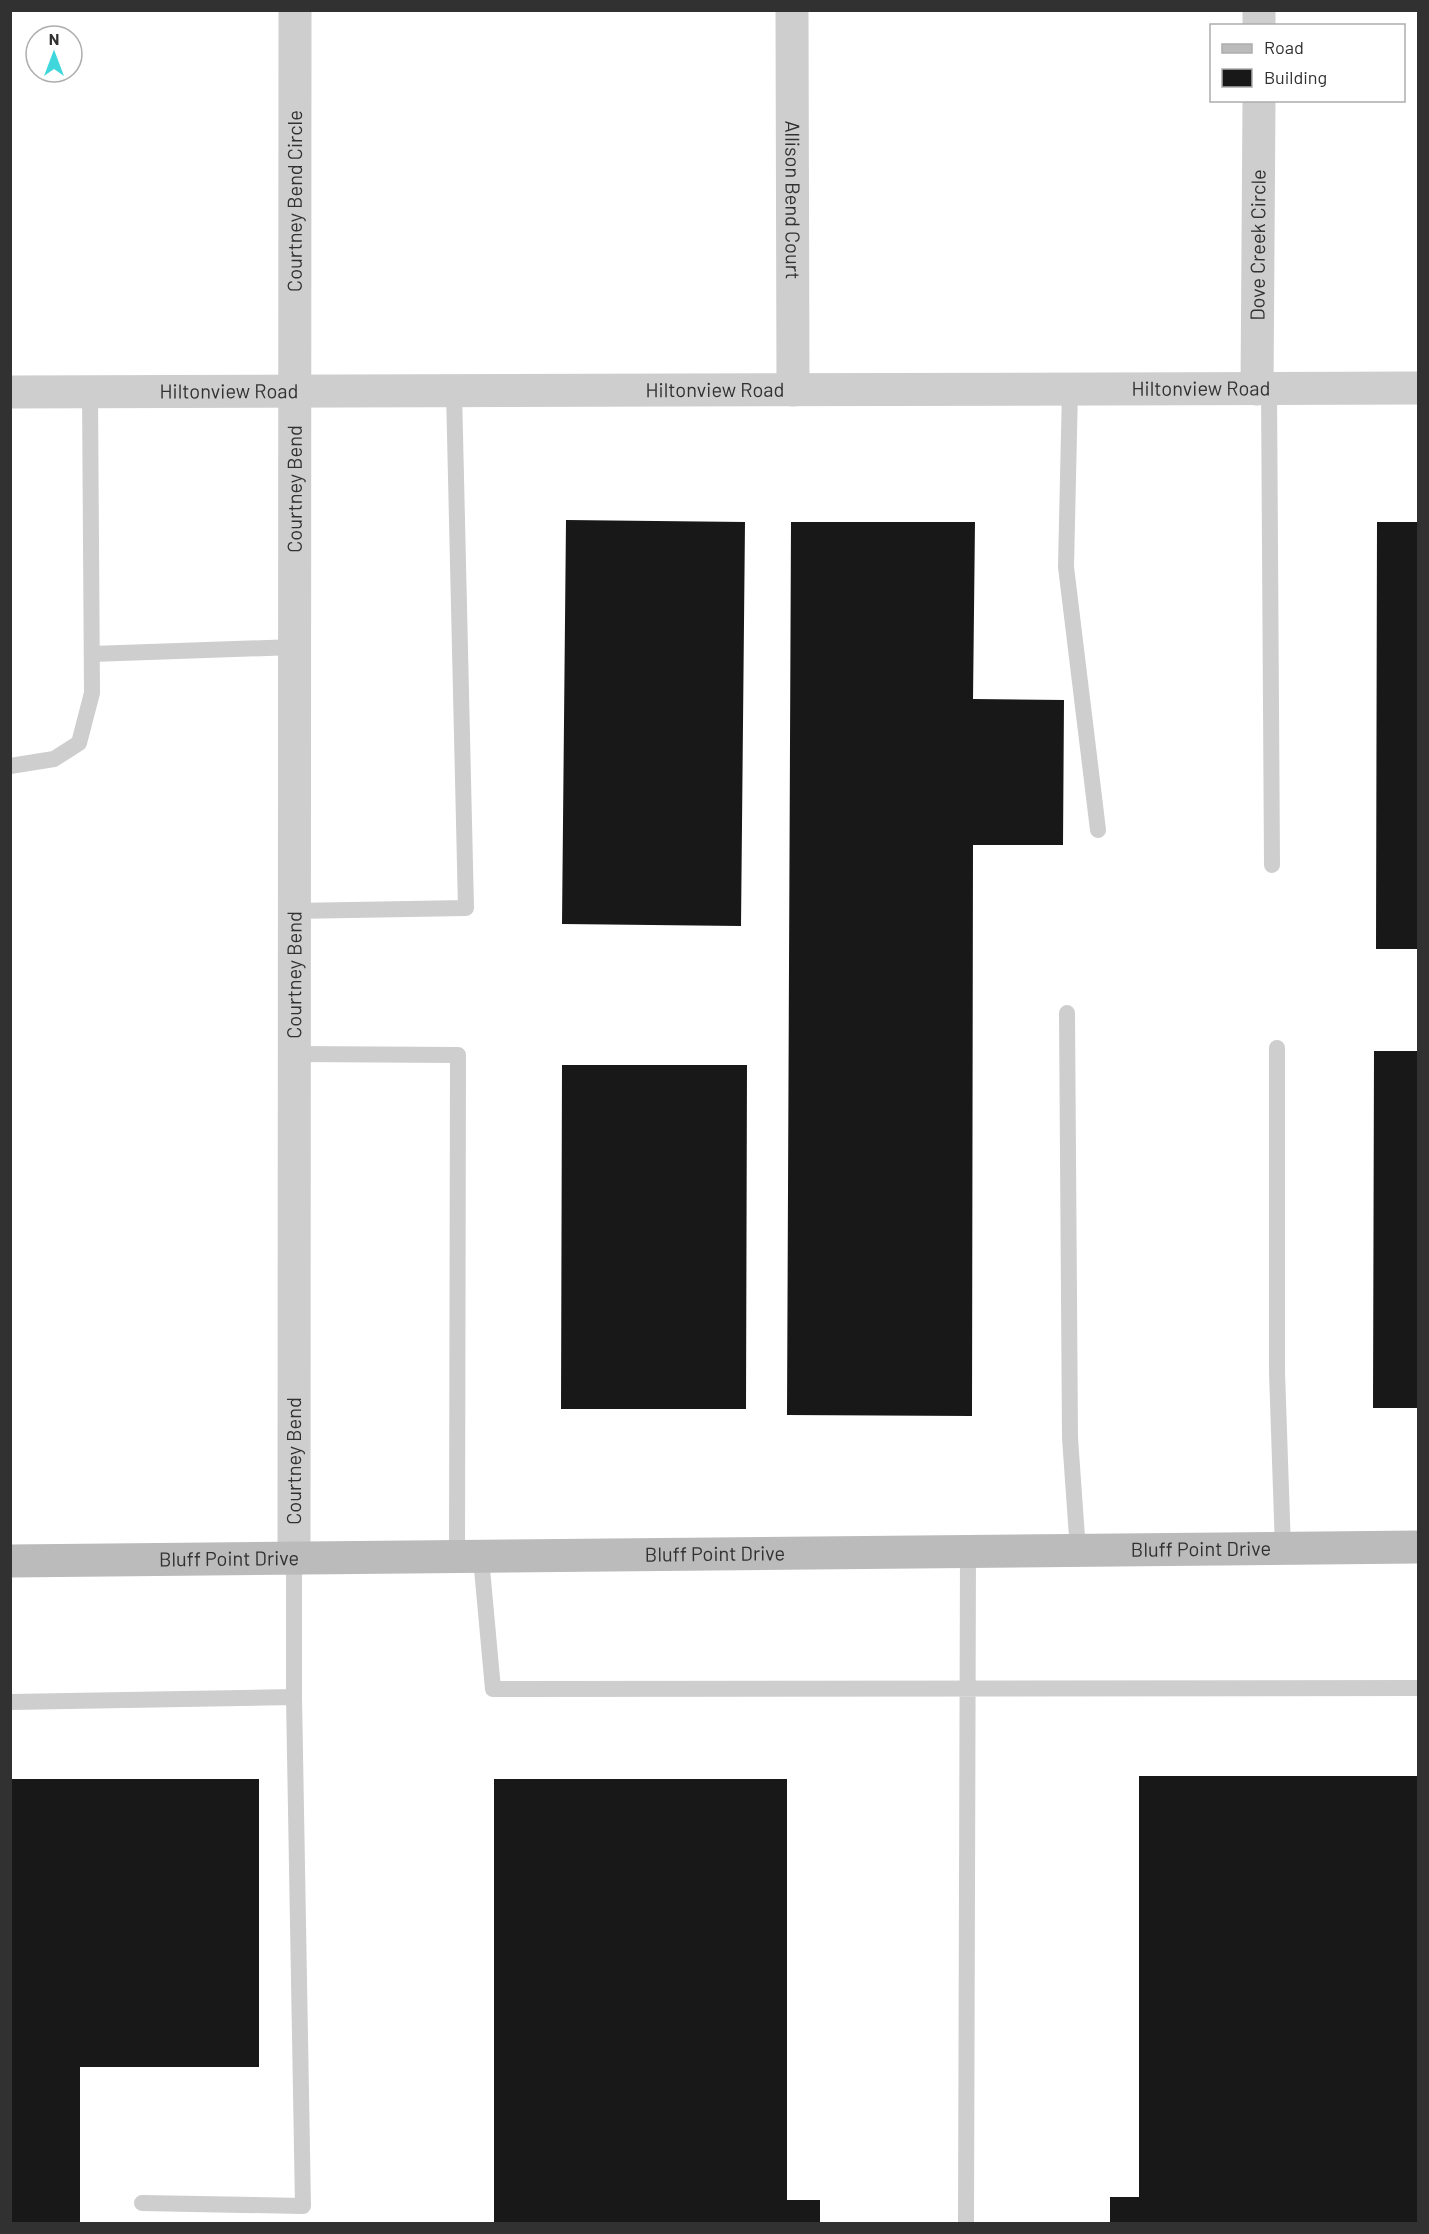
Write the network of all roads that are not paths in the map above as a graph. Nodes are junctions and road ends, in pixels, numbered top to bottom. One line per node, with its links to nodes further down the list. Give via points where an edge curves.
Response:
1 (295, 10): 8 (street, Courtney Bend Circle)
2 (792, 10): 7 (street, Allison Bend Court)
3 (1259, 102): 6 (street, Dove Creek Circle)
4 (1419, 388): 6 (street, Hiltonview Road)
5 (1070, 389): 6 (street, Hiltonview Road); 7 (street, Hiltonview Road); 15 (lane, via 1066,567)
6 (1263, 389): 16 (lane)
7 (793, 390): 9 (street, Hiltonview Road)
8 (295, 391): 9 (street, Hiltonview Road); 11 (street, Hiltonview Road); 12 (street, Courtney Bend)
9 (454, 391): 17 (lane, via 466,908)
10 (10, 392): 11 (street, Hiltonview Road)
11 (90, 392): 13 (lane)
12 (295, 647): 13 (lane); 17 (street, Courtney Bend)
13 (92, 654): 14 (lane, via 92,693 79,743 54,759)
14 (10, 766)
15 (1098, 830)
16 (1272, 865)
17 (293, 911): 20 (street, Courtney Bend)
18 (1067, 1013): 23 (lane, via 1070,1438)
19 (1277, 1048): 22 (lane, via 1277,1372)
20 (293, 1054): 25 (lane, via 458,1055); 26 (street, Courtney Bend)
21 (1419, 1547): 22 (street, Bluff Point Drive)
22 (1283, 1549): 23 (street, Bluff Point Drive)
23 (1078, 1551): 24 (street, Bluff Point Drive)
24 (968, 1552): 25 (street, Bluff Point Drive); 28 (lane)
25 (469, 1558): 26 (street, Bluff Point Drive); 28 (lane, via 493,1689)
26 (294, 1560): 27 (street, Bluff Point Drive); 30 (lane)
27 (10, 1561)
28 (968, 1688): 29 (lane); 33 (lane)
29 (1419, 1688)
30 (294, 1697): 31 (lane); 32 (lane, via 303,2206)
31 (10, 1702)
32 (142, 2203)
33 (966, 2223)

